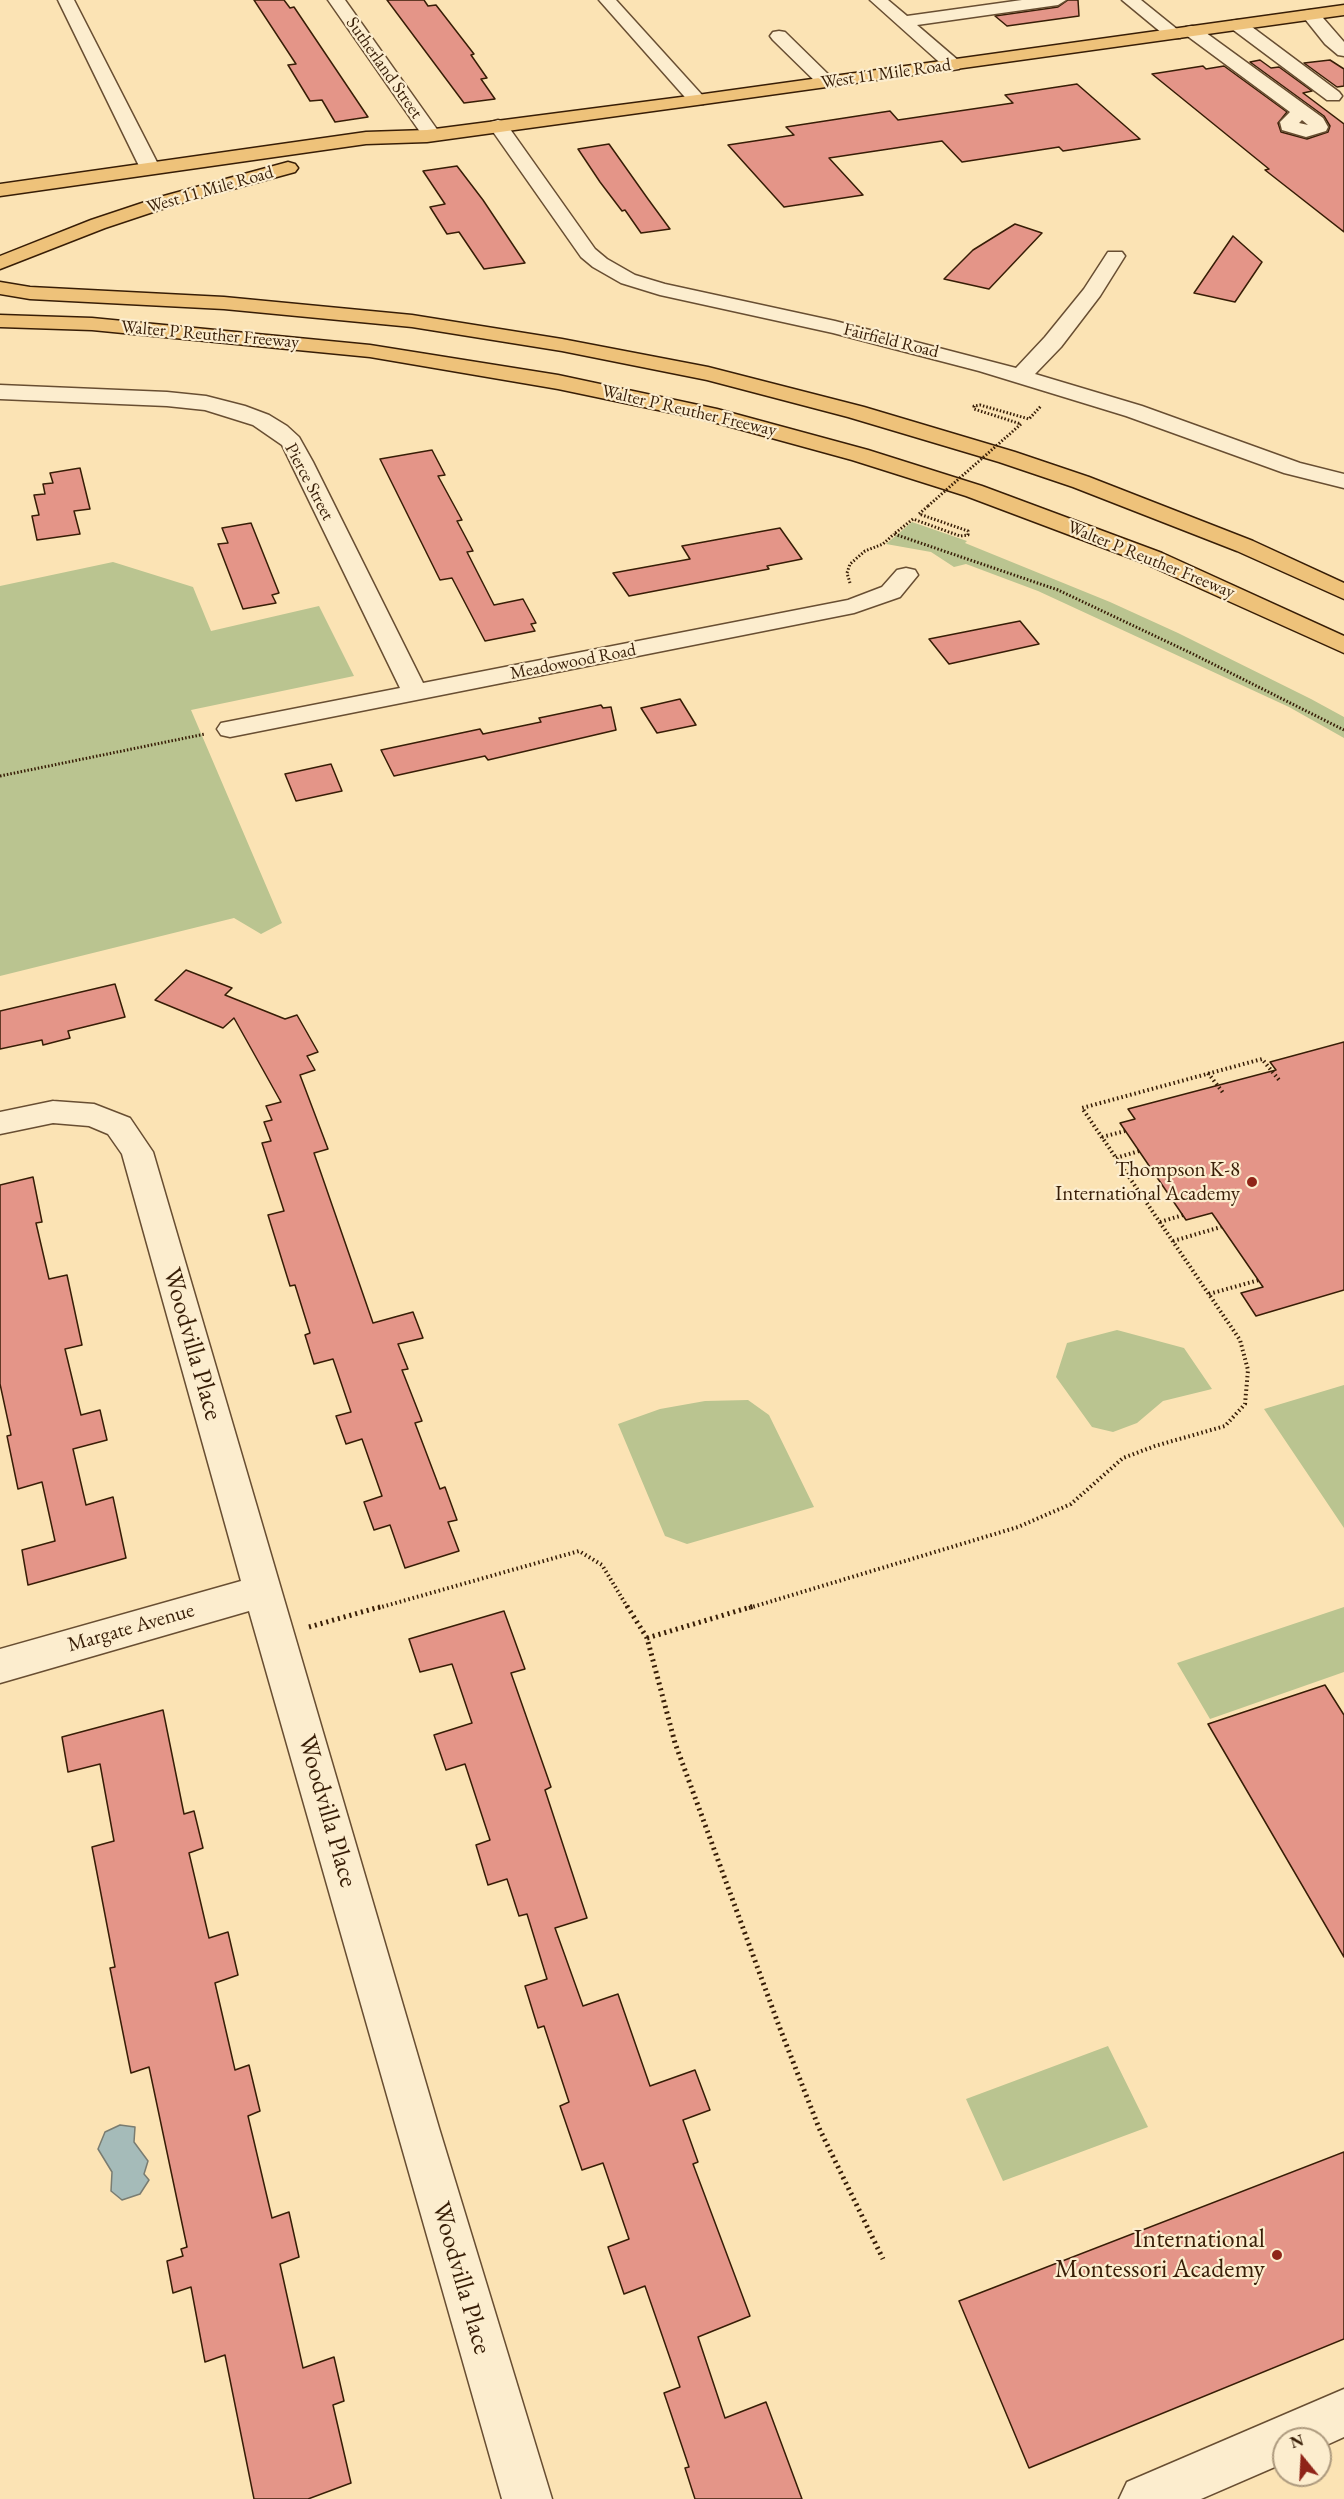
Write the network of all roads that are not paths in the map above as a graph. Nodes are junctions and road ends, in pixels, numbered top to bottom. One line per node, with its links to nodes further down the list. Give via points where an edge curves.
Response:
1 (66, 0): 22 (street)
2 (336, 0): 20 (street, Sutherland Street)
3 (607, 0): 17 (street)
4 (878, 0): 9 (street)
5 (1058, 0): 9 (street)
6 (1130, 0): 11 (street)
7 (1344, 10): 8 (main road, West 11 Mile Road)
8 (1311, 15): 10 (main road, West 11 Mile Road); 13 (street)
9 (903, 22): 14 (street)
10 (1238, 25): 11 (main road, West 11 Mile Road); 16 (street)
11 (1183, 33): 14 (main road, West 11 Mile Road); 18 (street)
12 (779, 36): 15 (street)
13 (1344, 51)
14 (953, 65): 15 (main road, West 11 Mile Road)
15 (826, 82): 17 (main road, West 11 Mile Road)
16 (1333, 96)
17 (697, 100): 19 (main road, West 11 Mile Road)
18 (1301, 112)
19 (498, 126): 20 (main road, West 11 Mile Road); 30 (street, Fairfield Road, via 588,253 628,279 835,327)
20 (429, 135): 21 (main road, West 11 Mile Road, via 366,138); 25 (main road, West 11 Mile Road)
21 (282, 150): 22 (main road, West 11 Mile Road); 25 (main road, via 167,172 143,185 151,196)
22 (150, 168): 23 (main road, West 11 Mile Road)
23 (45, 183): 24 (main road, West 11 Mile Road); 27 (main road, via 66,187 89,201 91,212 84,220)
24 (0, 190)
25 (171, 199): 27 (main road, West 11 Mile Road)
26 (1115, 256): 30 (street, via 1093,292)
27 (11, 259)
28 (0, 288): 34 (main road, Walter P Reuther Freeway, via 412,321 708,374 856,412 1081,482 1245,546)
29 (0, 321): 35 (main road, Walter P Reuther Freeway, via 103,325 370,351 558,382 709,414 974,491 1153,558)
30 (1021, 376): 32 (street, Fairfield Road, via 1134,411 1292,468)
31 (0, 392): 36 (street, Pierce Street, via 206,404 237,411 279,431 291,442 302,462)
32 (1344, 481)
33 (906, 575): 36 (street, Meadowood Road, via 891,592 854,606)
34 (1344, 592)
35 (1344, 645)
36 (415, 693): 37 (street, Meadowood Road)
37 (230, 729)
38 (0, 1123): 39 (street, Woodvilla Place, via 53,1112 94,1115 119,1126 137,1152)
39 (262, 1591): 40 (street, Margate Avenue); 42 (street, Woodvilla Place)
40 (0, 1666)
41 (1344, 2413): 43 (street)
42 (527, 2499)
43 (1144, 2499)

